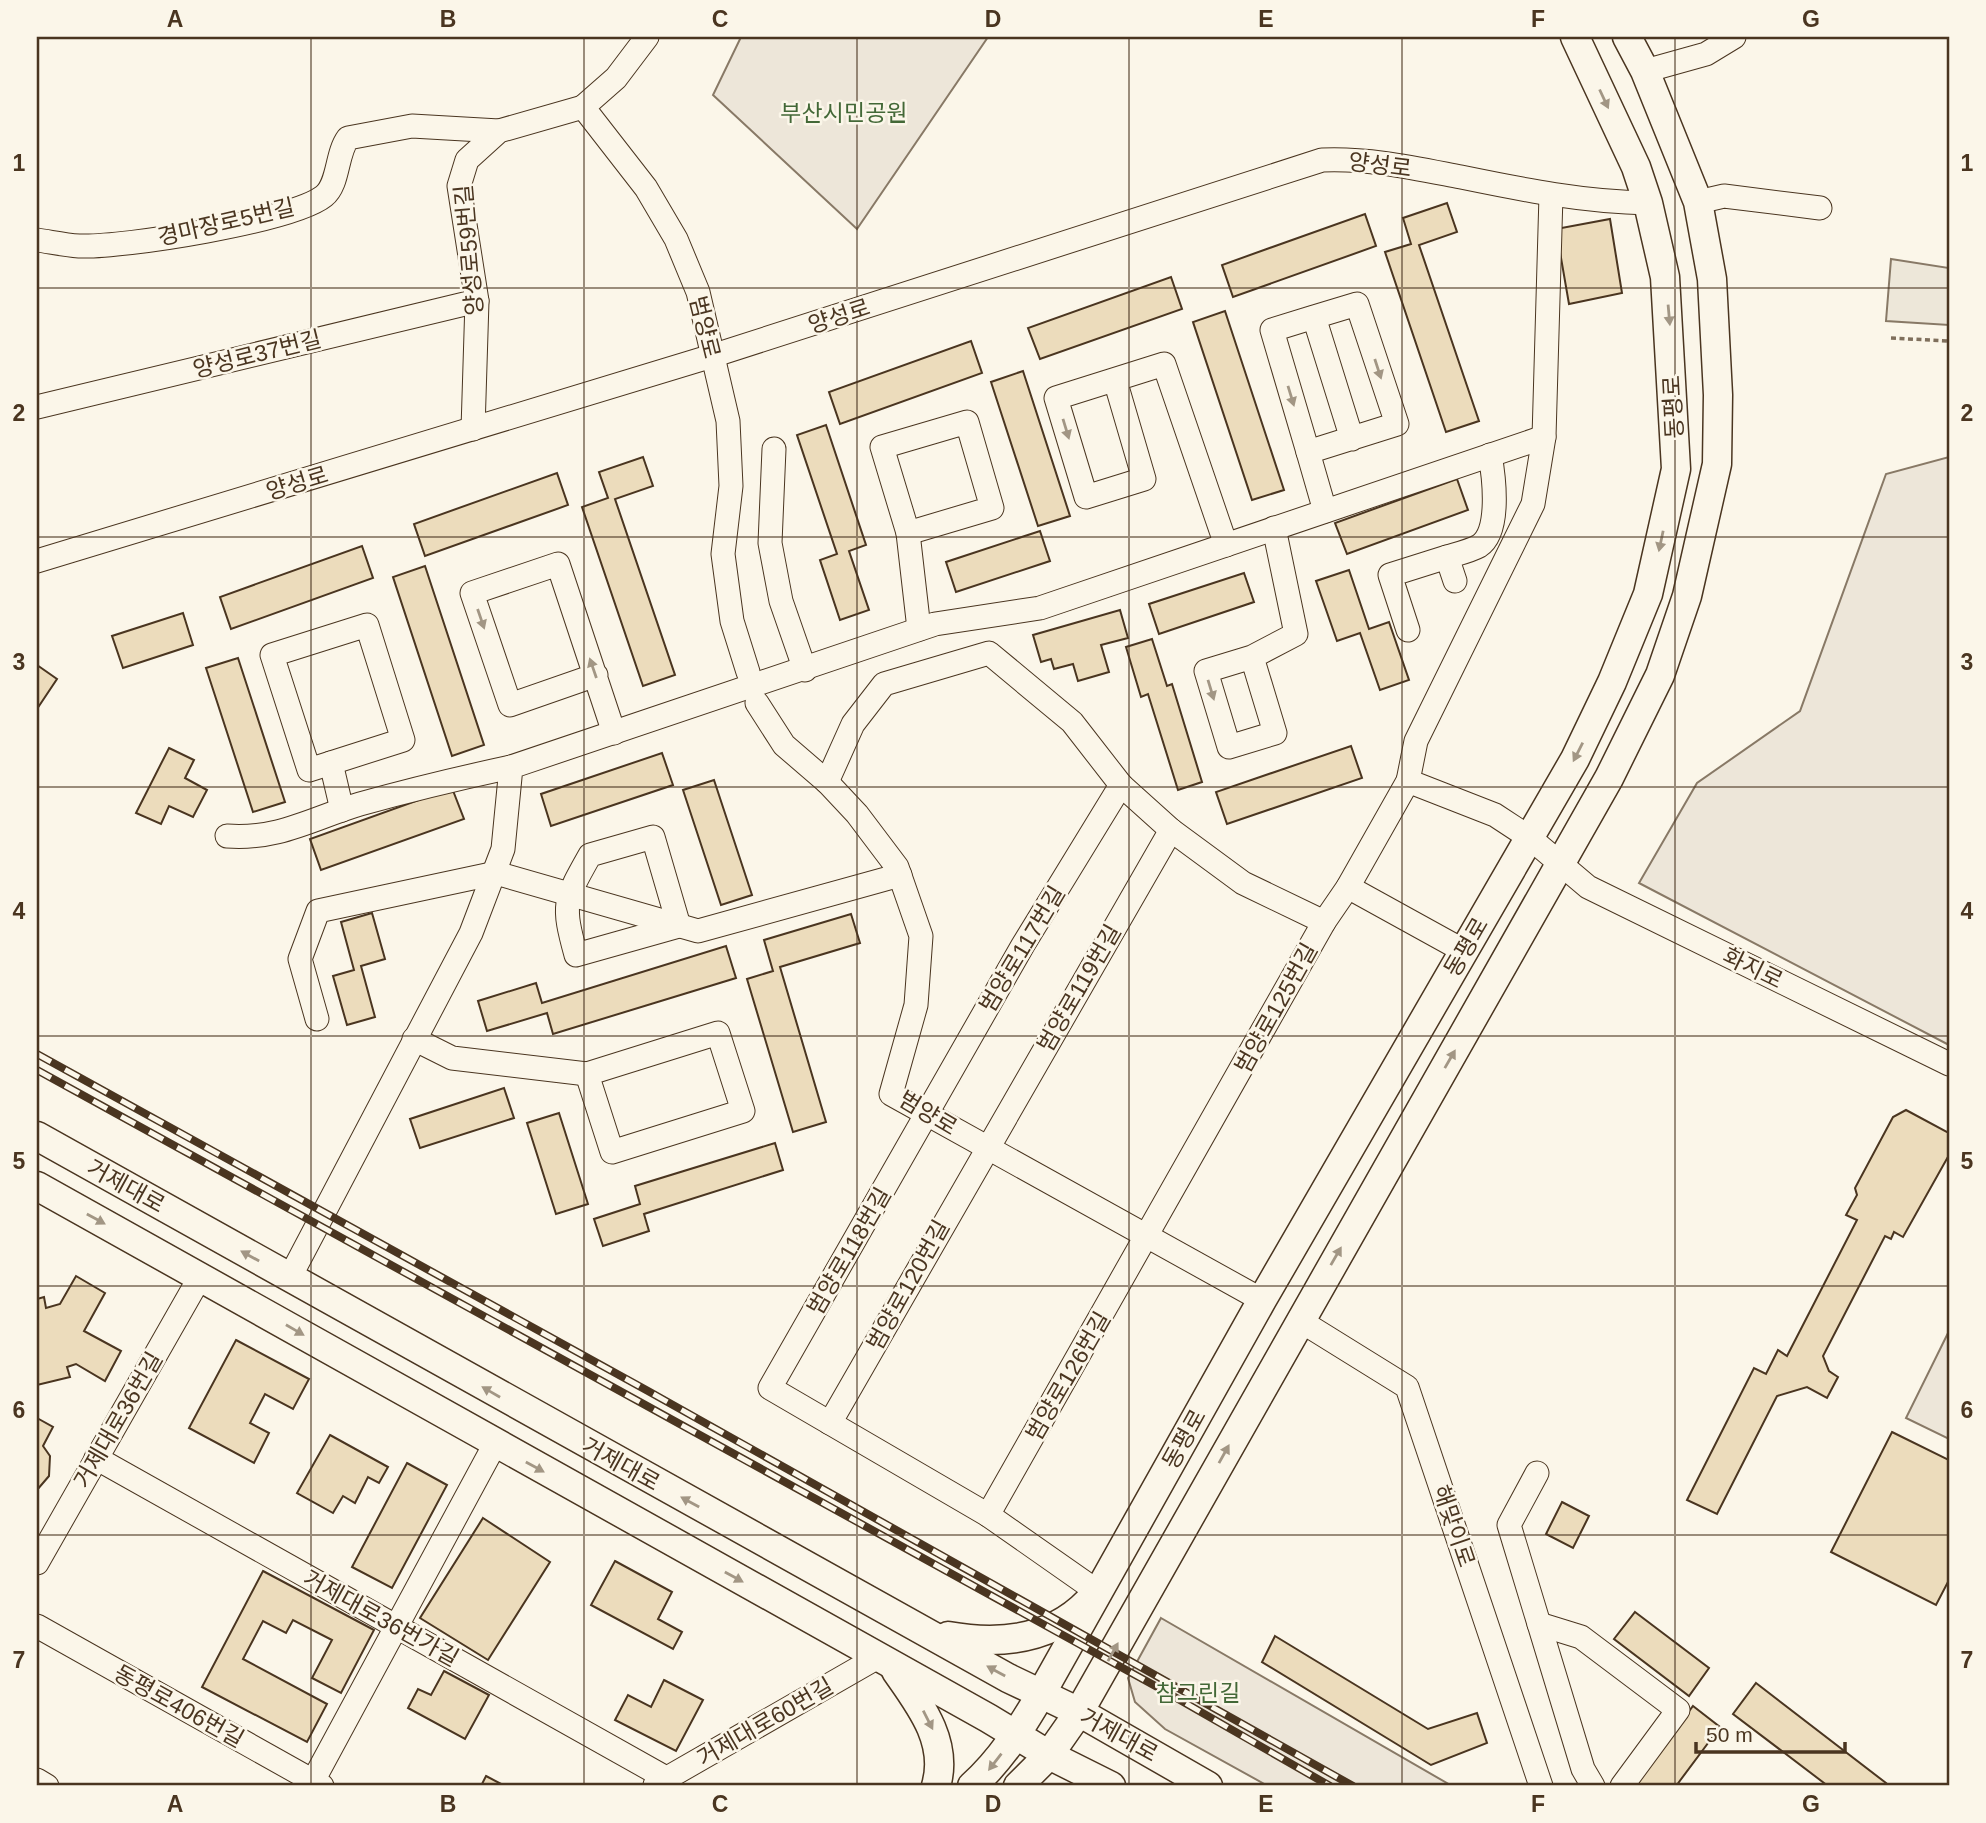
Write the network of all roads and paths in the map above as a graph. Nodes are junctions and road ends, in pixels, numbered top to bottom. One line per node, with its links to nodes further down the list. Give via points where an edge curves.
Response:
1 (647, 37): 6 (street, via 615,78)
2 (1575, 37): 10 (main road, 동평로, one-way to 10, via 1636,167)
3 (1627, 37): 5 (main road, 동평로)
4 (1734, 37): 5 (street, via 1706,54)
5 (1645, 71): 9 (main road, 동평로)
6 (583, 107): 7 (street, 양성로59번길); 17 (street, 범양로, via 646,188 676,239 698,292)
7 (499, 131): 12 (street, 경마장로5번길, via 412,126 348,138 325,196 280,214 161,240 80,246); 13 (street, 양성로59번길, via 467,160 459,186)
8 (1551, 195): 10 (street, 양성로); 17 (street, 양성로, via 1362,158 1322,160); 21 (street, 범양로125번길)
9 (1698, 202): 11 (street, via 1724,196); 52 (main road, 동평로, via 1712,279 1718,395 1717,464 1701,544 1660,675)
10 (1648, 203): 51 (main road, 동평로, one-way to 51, via 1665,277 1676,469 1648,594 1612,682)
11 (1821, 208)
12 (37, 240)
13 (477, 301): 19 (street, 양성로37번길); 20 (street, 양성로59번길)
14 (1314, 317): 22 (street); 22 (street, one-way to 22, via 1357,304 1397,424); 24 (street, one-way to 24, via 1272,330)
15 (1891, 338): 16 (path)
16 (1949, 341)
17 (712, 356): 20 (street, 양성로); 39 (street, 범양로, via 728,421 731,473 723,554 732,621)
18 (1115, 380): 18 (street, one-way to 18, via 1056,398 1086,497 1144,480); 29 (street, via 1164,364)
19 (37, 407)
20 (473, 429): 31 (street, 양성로)
21 (1544, 437): 25 (street); 45 (street, 범양로125번길, via 1532,505 1416,741)
22 (1352, 439): 24 (street)
23 (774, 449): 38 (street, via 770,543 781,601)
24 (1308, 452): 26 (street)
25 (1490, 455): 26 (street); 30 (street, via 1497,492 1488,537 1478,546)
26 (1325, 512): 27 (street)
27 (1274, 528): 29 (street); 37 (street, via 1296,634)
28 (908, 533): 28 (street, via 992,508 967,422 883,447); 34 (street)
29 (1226, 545): 33 (street, via 1040,608)
30 (1447, 557): 32 (street); 35 (street, via 1390,575)
31 (37, 561)
32 (1455, 582)
33 (980, 619): 34 (street); 36 (street)
34 (919, 629): 38 (street)
35 (1408, 630)
36 (989, 653): 46 (street, via 884,684 853,724); 47 (street, via 1072,722)
37 (1252, 657)
38 (805, 670): 42 (street)
39 (748, 672)
40 (596, 675): 40 (street, one-way to 40, via 558,564 472,593 510,705); 42 (street)
41 (757, 703): 46 (street, 범양로, via 784,745)
42 (614, 733): 44 (street)
43 (331, 763): 43 (street, via 403,740 367,625 272,655 309,770); 48 (street)
44 (511, 767): 48 (street); 53 (street, via 503,849)
45 (1408, 781): 51 (street, 화지로, via 1495,815); 55 (street, 범양로125번길)
46 (827, 782): 54 (street, 범양로, via 857,814)
47 (1121, 785): 49 (street); 64 (street, 범양로117번길)
48 (342, 810): 50 (street, via 254,838)
49 (1171, 830): 57 (street, via 1243,883); 66 (street, 범양로119번길)
50 (227, 836)
51 (1530, 838): 52 (street, 화지로); 59 (main road, 동평로)
52 (1560, 866): 62 (street, 화지로, via 1588,887); 72 (main road, 동평로, one-way to 52)
53 (496, 873): 56 (street); 60 (street, via 318,911 300,959); 61 (street, via 471,933)
54 (900, 875): 58 (street, via 698,931); 64 (street, 범양로, via 921,936 916,1006 891,1094)
55 (1348, 887): 57 (street, 범양로125번길); 59 (street)
56 (568, 894): 58 (street); 58 (street, via 567,922 576,956); 58 (street, via 590,855 653,837)
57 (1324, 922): 68 (street, 범양로125번길)
58 (678, 926)
59 (1464, 951): 71 (main road, 동평로)
60 (317, 1019)
61 (414, 1039): 63 (street, via 452,1058); 70 (street)
62 (1949, 1064)
63 (587, 1074): 63 (street, via 612,1152 743,1111 718,1033)
64 (926, 1114): 66 (street, 범양로); 73 (street, 범양로118번길, via 770,1388)
65 (37, 1136): 70 (main road, 거제대로, one-way to 65)
66 (986, 1147): 68 (street, 범양로); 73 (street, 범양로120번길)
67 (37, 1186): 69 (main road, 거제대로, one-way to 69)
68 (1149, 1236): 71 (street, 범양로); 77 (street, 범양로126번길)
69 (200, 1277): 74 (main road, 거제대로, one-way to 74); 75 (street, 거제대로36번길)
70 (290, 1278): 83 (main road, 거제대로, one-way to 70)
71 (1262, 1300): 79 (main road, 동평로)
72 (1299, 1320): 86 (main road, 동평로, one-way to 72); 98 (street, 해맞이로, via 1407,1387)
73 (830, 1423): 77 (street)
74 (495, 1444): 82 (street); 84 (main road, 거제대로, one-way to 84)
75 (96, 1458): 78 (street, 거제대로36번길); 82 (street, 거제대로36번가길)
76 (1537, 1474): 80 (street, via 1509,1525)
77 (988, 1515): 79 (street)
78 (37, 1563)
79 (1098, 1592): 83 (main road, via 1074,1616 1026,1638 983,1643); 85 (main road, 동평로)
80 (1539, 1624): 99 (street, via 1583,1769); 100 (street, via 1581,1637 1678,1710)
81 (37, 1626): 91 (street, 동평로406번길)
82 (397, 1627): 90 (street, 거제대로36번가길); 91 (street)
83 (924, 1631): 85 (main road, 거제대로, one-way to 83)
84 (884, 1660): 87 (main road, 거제대로); 90 (street, 거제대로60번길); 93 (main road, one-way to 93, via 921,1706 933,1729 941,1771)
85 (1041, 1694): 86 (main road, 거제대로); 87 (main road, 동평로)
86 (1079, 1712): 88 (main road, 동평로); 97 (main road, 거제대로)
87 (1017, 1735): 88 (main road, 거제대로); 94 (main road, 동평로, one-way to 94)
88 (1049, 1755): 95 (main road, 동평로); 96 (main road, 거제대로)
89 (37, 1780): 92 (street)
90 (659, 1782)
91 (318, 1784)
92 (47, 1786)
93 (936, 1786)
94 (972, 1786)
95 (1018, 1786)
96 (1111, 1786)
97 (1208, 1786)
98 (1541, 1786)
99 (1593, 1786)
100 (1622, 1786)

